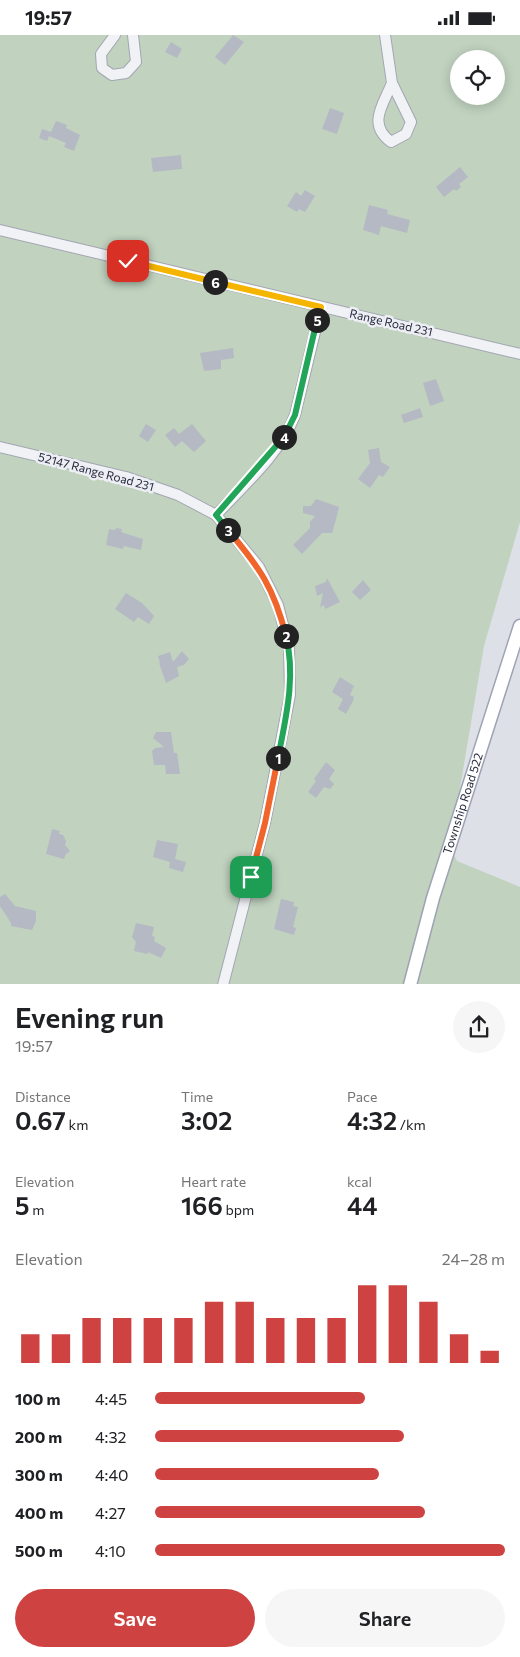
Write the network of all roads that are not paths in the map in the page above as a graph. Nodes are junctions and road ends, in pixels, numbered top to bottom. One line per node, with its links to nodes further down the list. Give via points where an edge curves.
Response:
1 (115, 35): 2 (street, via 101,54 102,68 112,75 126,73 136,61)
2 (132, 35)
3 (385, 35): 4 (street)
4 (392, 83): 4 (street, via 377,120 381,135 391,142 406,134 411,122)
5 (0, 231): 6 (street, Range Road 231)
6 (321, 307): 7 (street, Range Road 231); 9 (street, via 289,430)
7 (520, 354)
8 (0, 447): 9 (street, 52147 Range Road 231, via 126,477 178,495)
9 (216, 515): 11 (street, 52147 Range Road 231, via 259,567 278,605 289,649 290,695 265,823)
10 (520, 625): 12 (main road, Township Road 522, via 436,889)
11 (223, 984)
12 (410, 984)

